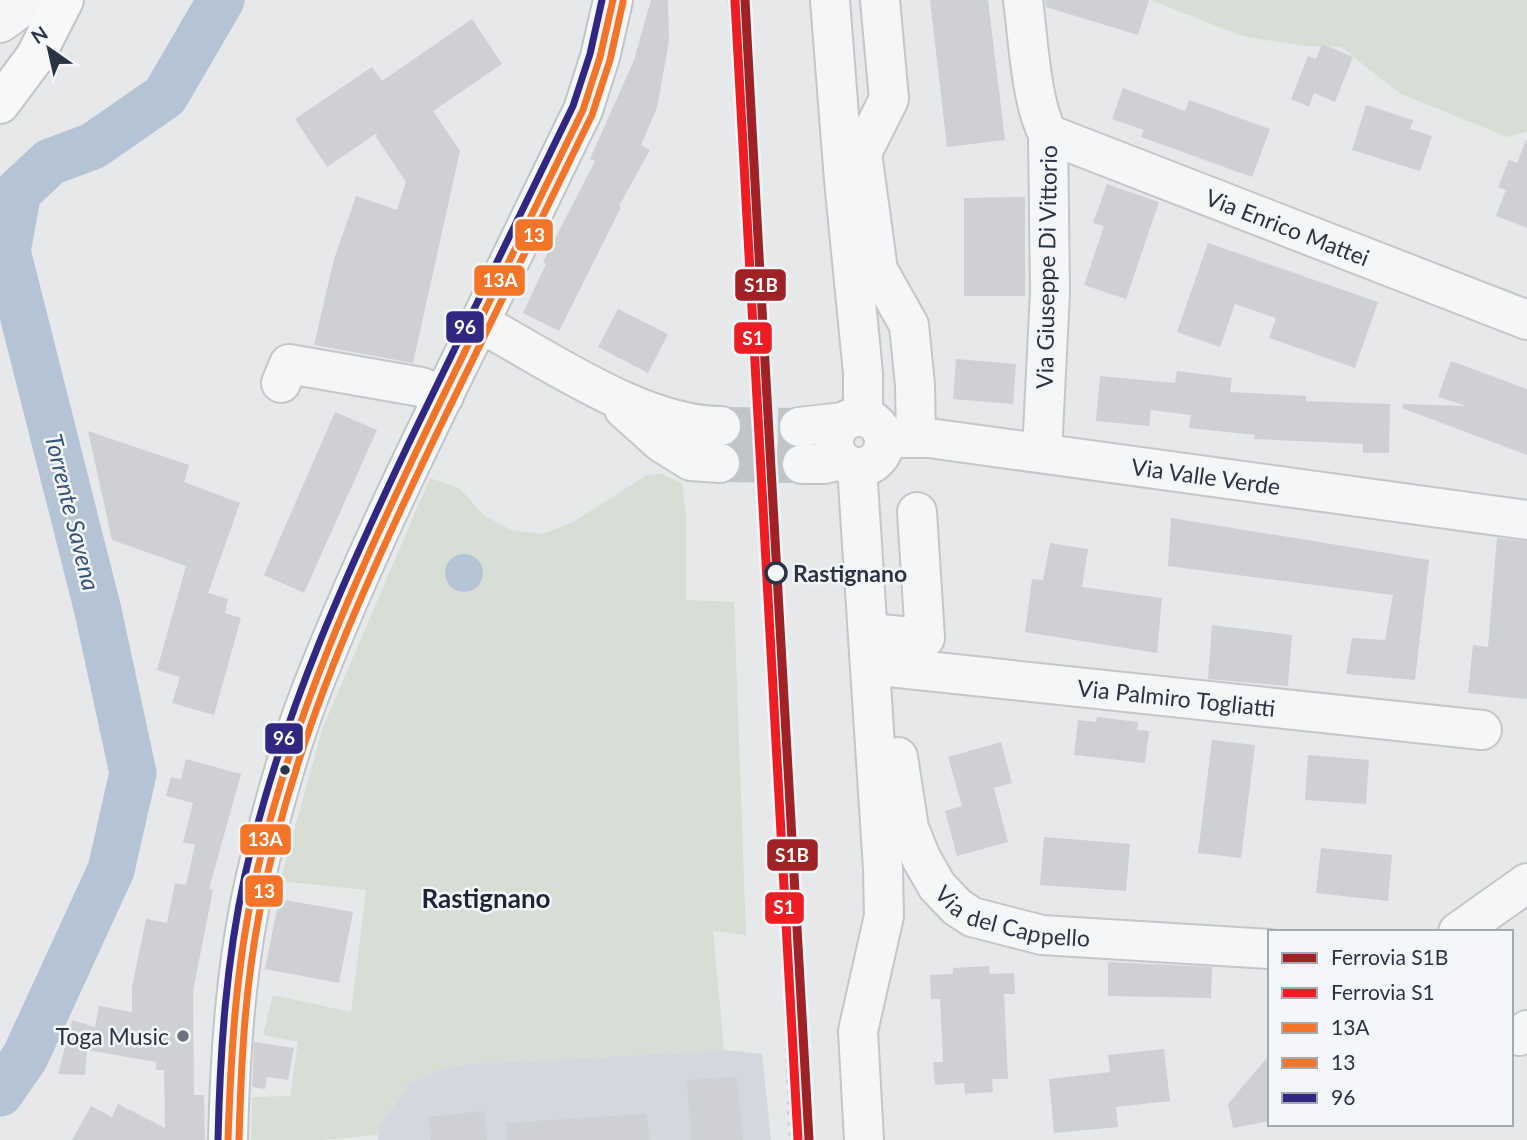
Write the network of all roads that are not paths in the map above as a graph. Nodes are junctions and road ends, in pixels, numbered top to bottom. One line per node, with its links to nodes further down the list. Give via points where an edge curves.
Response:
1 (32, 0): 7 (street)
2 (64, 0): 8 (main road, via 35,57)
3 (613, 0): 11 (main road, via 583,110)
4 (830, 0): 15 (street)
5 (880, 0): 15 (street, via 890,99 862,153 878,270 909,325 915,385)
6 (1023, 0): 9 (street, Via Giuseppe Di Vittorio, via 1037,103)
7 (0, 23)
8 (0, 103)
9 (1048, 134): 10 (street, Via Enrico Mattei); 17 (street, Via Giuseppe Di Vittorio, via 1051,292)
10 (1527, 320)
11 (480, 323): 13 (main road); 16 (street, via 604,391 662,443 691,461)
12 (281, 383): 13 (street, via 289,364 421,387)
13 (444, 396): 27 (main road, via 339,623 285,770 256,879 245,943)
14 (799, 427): 15 (street, Via Valle Verde)
15 (868, 441): 17 (street, Via Valle Verde); 18 (street, Via Valle Verde, via 824,464); 21 (street)
16 (721, 445)
17 (1042, 453): 20 (street, Via Valle Verde)
18 (802, 464)
19 (917, 512): 21 (street, via 925,638)
20 (1527, 520)
21 (869, 649): 22 (street, Via Palmiro Togliatti); 23 (street)
22 (1482, 730)
23 (874, 736): 26 (street, Via del Cappello, via 896,739 909,828 921,858 936,886 972,917 1042,935); 28 (street, via 884,916 858,1031)
24 (1527, 883): 25 (street)
25 (1461, 930)
26 (1268, 949)
27 (228, 1140)
28 (864, 1140)

